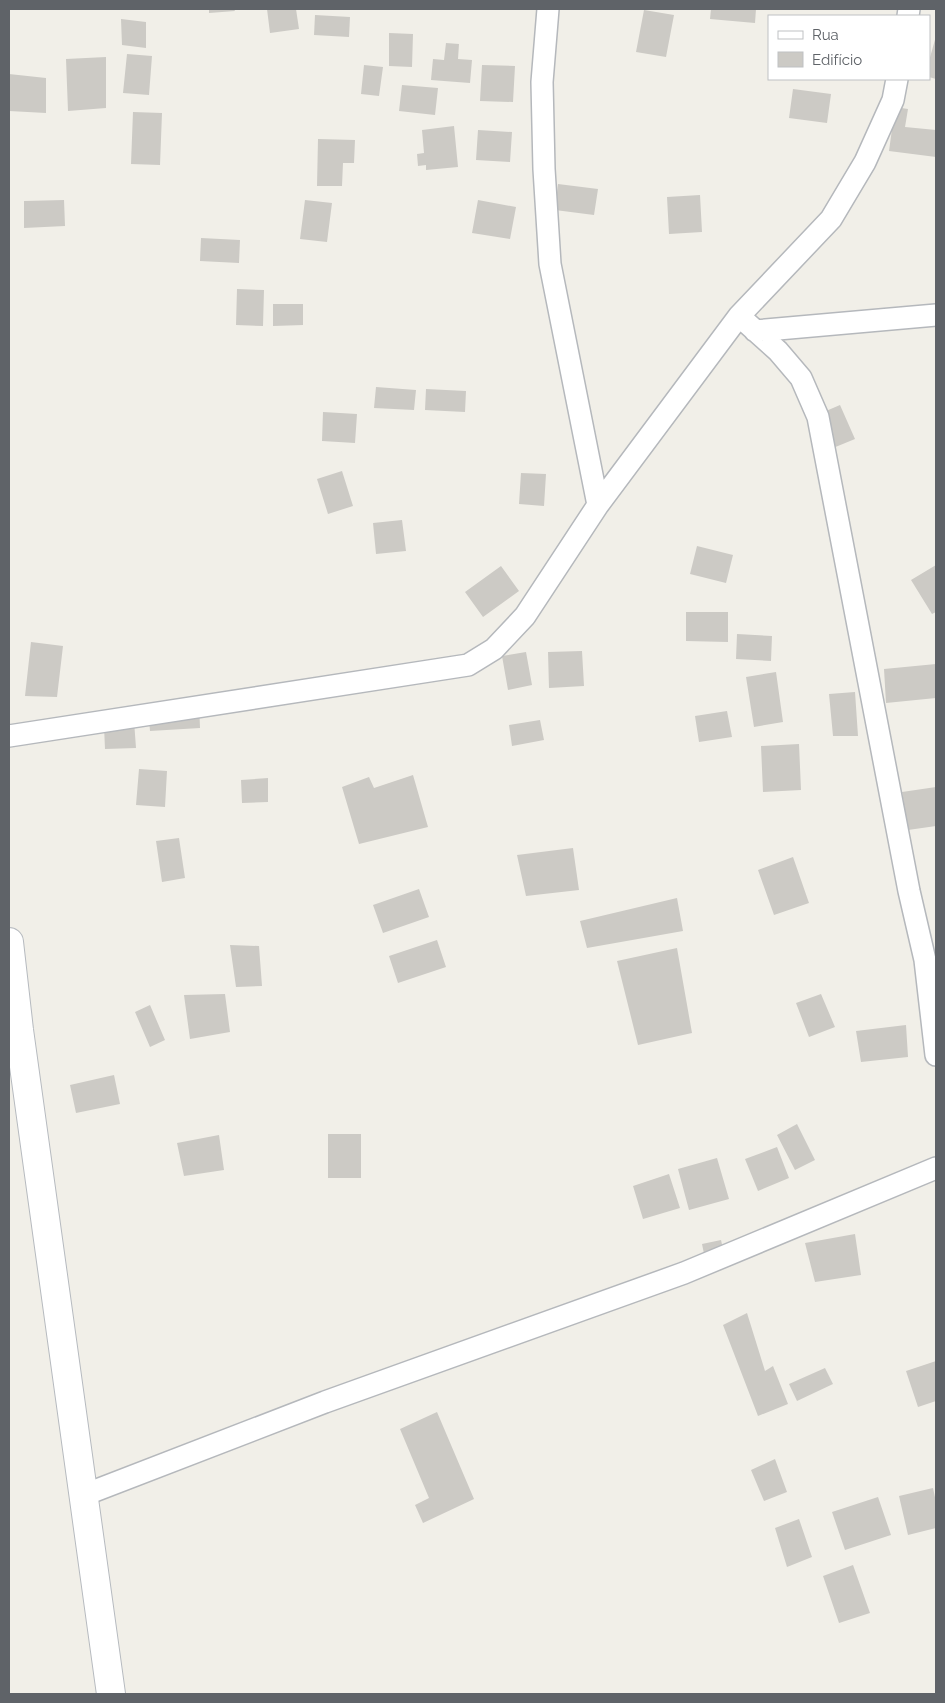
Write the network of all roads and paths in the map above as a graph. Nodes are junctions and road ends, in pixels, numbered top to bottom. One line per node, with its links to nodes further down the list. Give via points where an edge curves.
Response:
1 (548, 9): 6 (street, via 542,82 550,264)
2 (897, 80): 4 (street, via 893,100 865,162 831,218)
3 (936, 315): 5 (street)
4 (739, 316): 5 (street); 6 (street)
5 (755, 331): 10 (street, via 801,378 818,417 908,891 925,960)
6 (598, 505): 7 (street, via 525,616 494,649 468,665)
7 (9, 736)
8 (9, 942): 9 (street)
9 (14, 1038): 12 (street)
10 (936, 1054)
11 (936, 1168): 12 (street, via 684,1273 325,1402)
12 (84, 1495): 13 (street)
13 (112, 1694)

